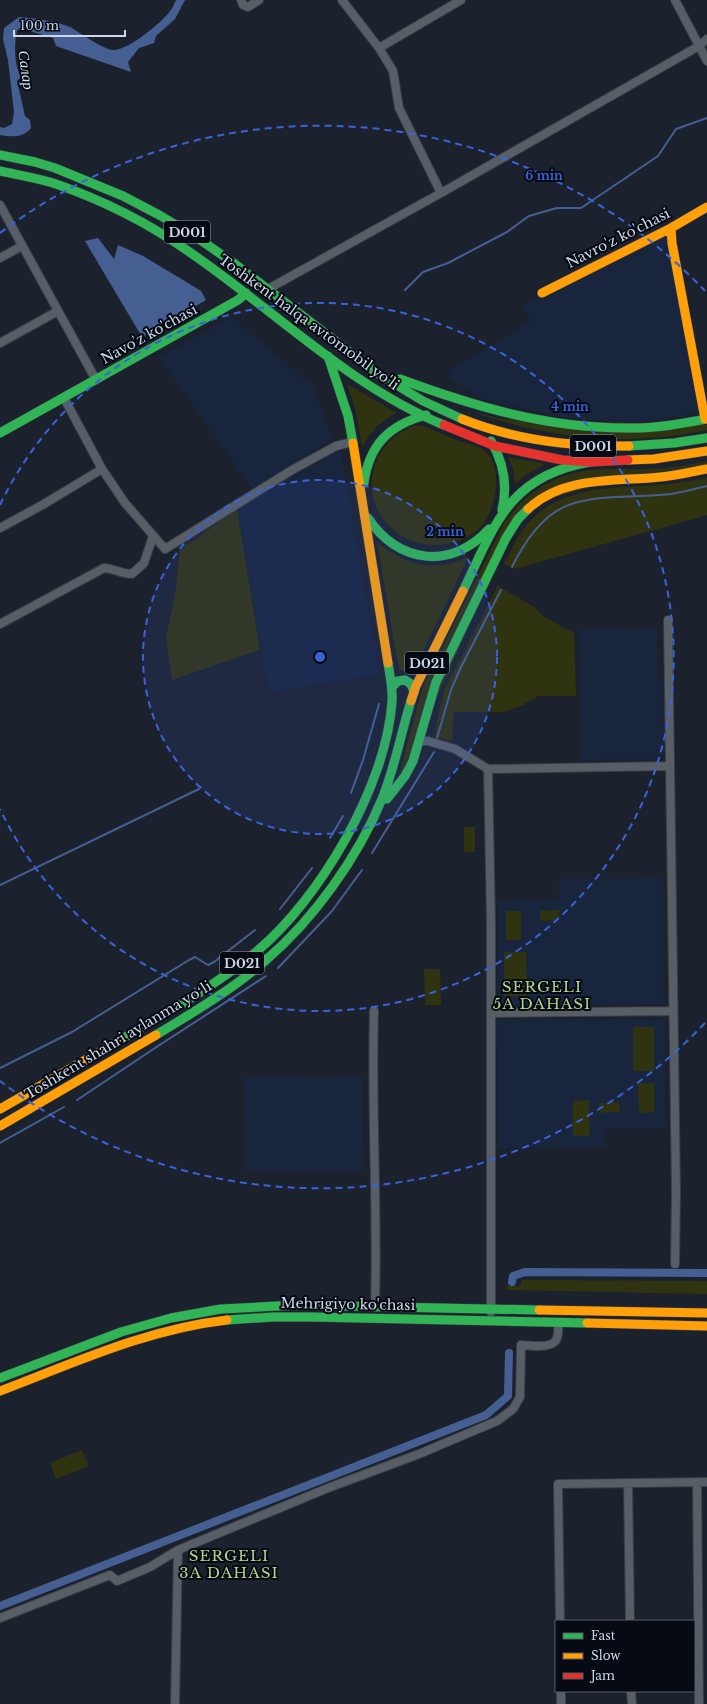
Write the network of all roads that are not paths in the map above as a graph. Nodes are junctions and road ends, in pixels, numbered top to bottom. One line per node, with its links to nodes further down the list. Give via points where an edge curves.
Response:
1 (241, 0): 2 (street, via 243,5 248,7)
2 (259, 0)
3 (342, 0): 8 (street)
4 (461, 0): 8 (street)
5 (675, 0): 7 (street)
6 (707, 40): 7 (street)
7 (699, 46): 9 (street); 14 (street)
8 (379, 48): 14 (street, via 393,71 399,108)
9 (707, 61)
10 (0, 155): 11 (main road, Toshkent halqa avtomobil yo'li / D001)
11 (32, 161): 13 (main road); 20 (main road, Toshkent halqa avtomobil yo'li / D001, via 124,196 154,212 197,238)
12 (0, 171): 13 (main road, Toshkent halqa avtomobil yo'li / D001)
13 (28, 176): 21 (main road, Toshkent halqa avtomobil yo'li / D001, via 55,184 146,225 187,250)
14 (441, 193): 20 (street)
15 (0, 205): 18 (street)
16 (707, 207): 17 (main road, Navro'z ko'chasi)
17 (671, 228): 22 (main road, Navro'z ko'chasi); 31 (main road)
18 (22, 246): 19 (street); 23 (street)
19 (0, 258)
20 (268, 289): 25 (main road, Toshkent halqa avtomobil yo'li / D001)
21 (246, 293): 26 (main road, Toshkent halqa avtomobil yo'li / D001); 27 (main road, Navo'z ko'chasi, via 238,300)
22 (542, 293)
23 (58, 311): 24 (street); 27 (street)
24 (0, 343)
25 (350, 354): 29 (main road, Toshkent halqa avtomobil yo'li / D001, via 386,379); 31 (main road, via 395,377 430,390 494,411 541,422 631,430)
26 (328, 356): 30 (main road, Toshkent halqa avtomobil yo'li / D001, via 373,389); 35 (main road, Toshkent shahri aylanma yoʻli / D021, via 348,416)
27 (96, 380): 28 (main road, Navo'z ko'chasi)
28 (64, 398): 33 (main road, Navo'z ko'chasi); 39 (street)
29 (447, 413): 30 (main road, Toshkent shahri aylanma yoʻli / D021); 32 (main road, Toshkent halqa avtomobil yo'li / D001)
30 (421, 416): 36 (main road, Toshkent halqa avtomobil yo'li / D001); 41 (main road, Toshkent shahri aylanma yoʻli / D021, via 393,428 373,450 364,475)
31 (706, 419)
32 (480, 426): 34 (main road, D001, via 544,441 594,446 642,446); 36 (main road, Toshkent shahri aylanma yoʻli / D021)
33 (0, 433)
34 (707, 438)
35 (352, 442): 41 (main road, Toshkent shahri aylanma yoʻli / D021); 44 (street, via 336,446 292,470 165,549)
36 (495, 446): 38 (main road, D001, via 550,458); 42 (main road, Toshkent shahri aylanma yoʻli / D021, via 502,462 506,484 505,499)
37 (707, 451): 38 (main road, D001, via 654,459)
38 (590, 462): 42 (main road, Toshkent shahri aylanma yoʻli / D021, via 565,466 536,479 515,497)
39 (102, 469): 43 (street); 44 (street, via 125,503)
40 (707, 469): 49 (main road, via 673,476 598,480 576,484 539,500 525,512 506,538 436,682)
41 (364, 506): 42 (main road, Toshkent shahri aylanma yoʻli / D021, via 371,523 384,539 405,551 429,557 449,555 468,548); 47 (main road, Toshkent shahri aylanma yoʻli / D021)
42 (498, 519): 48 (main road, Toshkent shahri aylanma yoʻli / D021)
43 (0, 528)
44 (153, 536): 46 (street, via 144,563 132,574 104,568)
45 (668, 620): 50 (street)
46 (0, 624)
47 (392, 687): 48 (main road, via 398,681 405,680 411,684); 56 (main road, Toshkent shahri aylanma yoʻli / D021, via 391,716 368,793 339,849 310,894 272,938 242,963)
48 (414, 692): 52 (main road, Toshkent shahri aylanma yoʻli / D021, via 394,765)
49 (420, 741): 51 (street, via 455,749); 52 (main road, via 409,768)
50 (670, 766): 51 (street); 54 (street)
51 (488, 769): 55 (street)
52 (375, 814): 57 (main road, Toshkent shahri aylanma yoʻli / D021, via 326,895 267,960 229,989)
53 (374, 1011): 63 (street, via 372,1071)
54 (673, 1011): 55 (street); 62 (street)
55 (491, 1013): 64 (street)
56 (135, 1031): 57 (main road, via 134,1039); 58 (main road, Toshkent shahri aylanma yoʻli / D021)
57 (142, 1044): 59 (main road, Toshkent shahri aylanma yoʻli / D021)
58 (56, 1076): 59 (main road, via 64,1080); 60 (main road, Toshkent shahri aylanma yoʻli / D021)
59 (64, 1089): 61 (main road, Toshkent shahri aylanma yoʻli / D021)
60 (0, 1109)
61 (0, 1126)
62 (675, 1264)
63 (375, 1308): 64 (main road, Mehrigiyo ko'chasi); 69 (main road, Mehrigiyo ko'chasi, via 277,1306 196,1313 130,1329)
64 (492, 1309): 65 (main road, Mehrigiyo ko'chasi); 66 (street)
65 (707, 1313)
66 (491, 1320): 67 (main road, Mehrigiyo ko'chasi); 70 (main road, Mehrigiyo ko'chasi, via 290,1316 219,1321 178,1328 132,1342)
67 (558, 1322): 68 (main road, Mehrigiyo ko'chasi); 74 (street, via 556,1341 549,1345 521,1345 520,1397 513,1409 497,1422)
68 (707, 1326)
69 (0, 1378)
70 (0, 1391)
71 (697, 1482): 72 (street); 73 (street); 83 (street)
72 (707, 1482)
73 (628, 1483): 76 (street, via 558,1484); 77 (street)
74 (178, 1550): 75 (street, via 150,1567 117,1581 110,1575); 80 (street)
75 (0, 1618)
76 (560, 1620)
77 (630, 1620)
78 (561, 1692): 81 (street)
79 (631, 1692): 82 (street)
80 (175, 1704)
81 (561, 1704)
82 (632, 1704)
83 (699, 1704)

